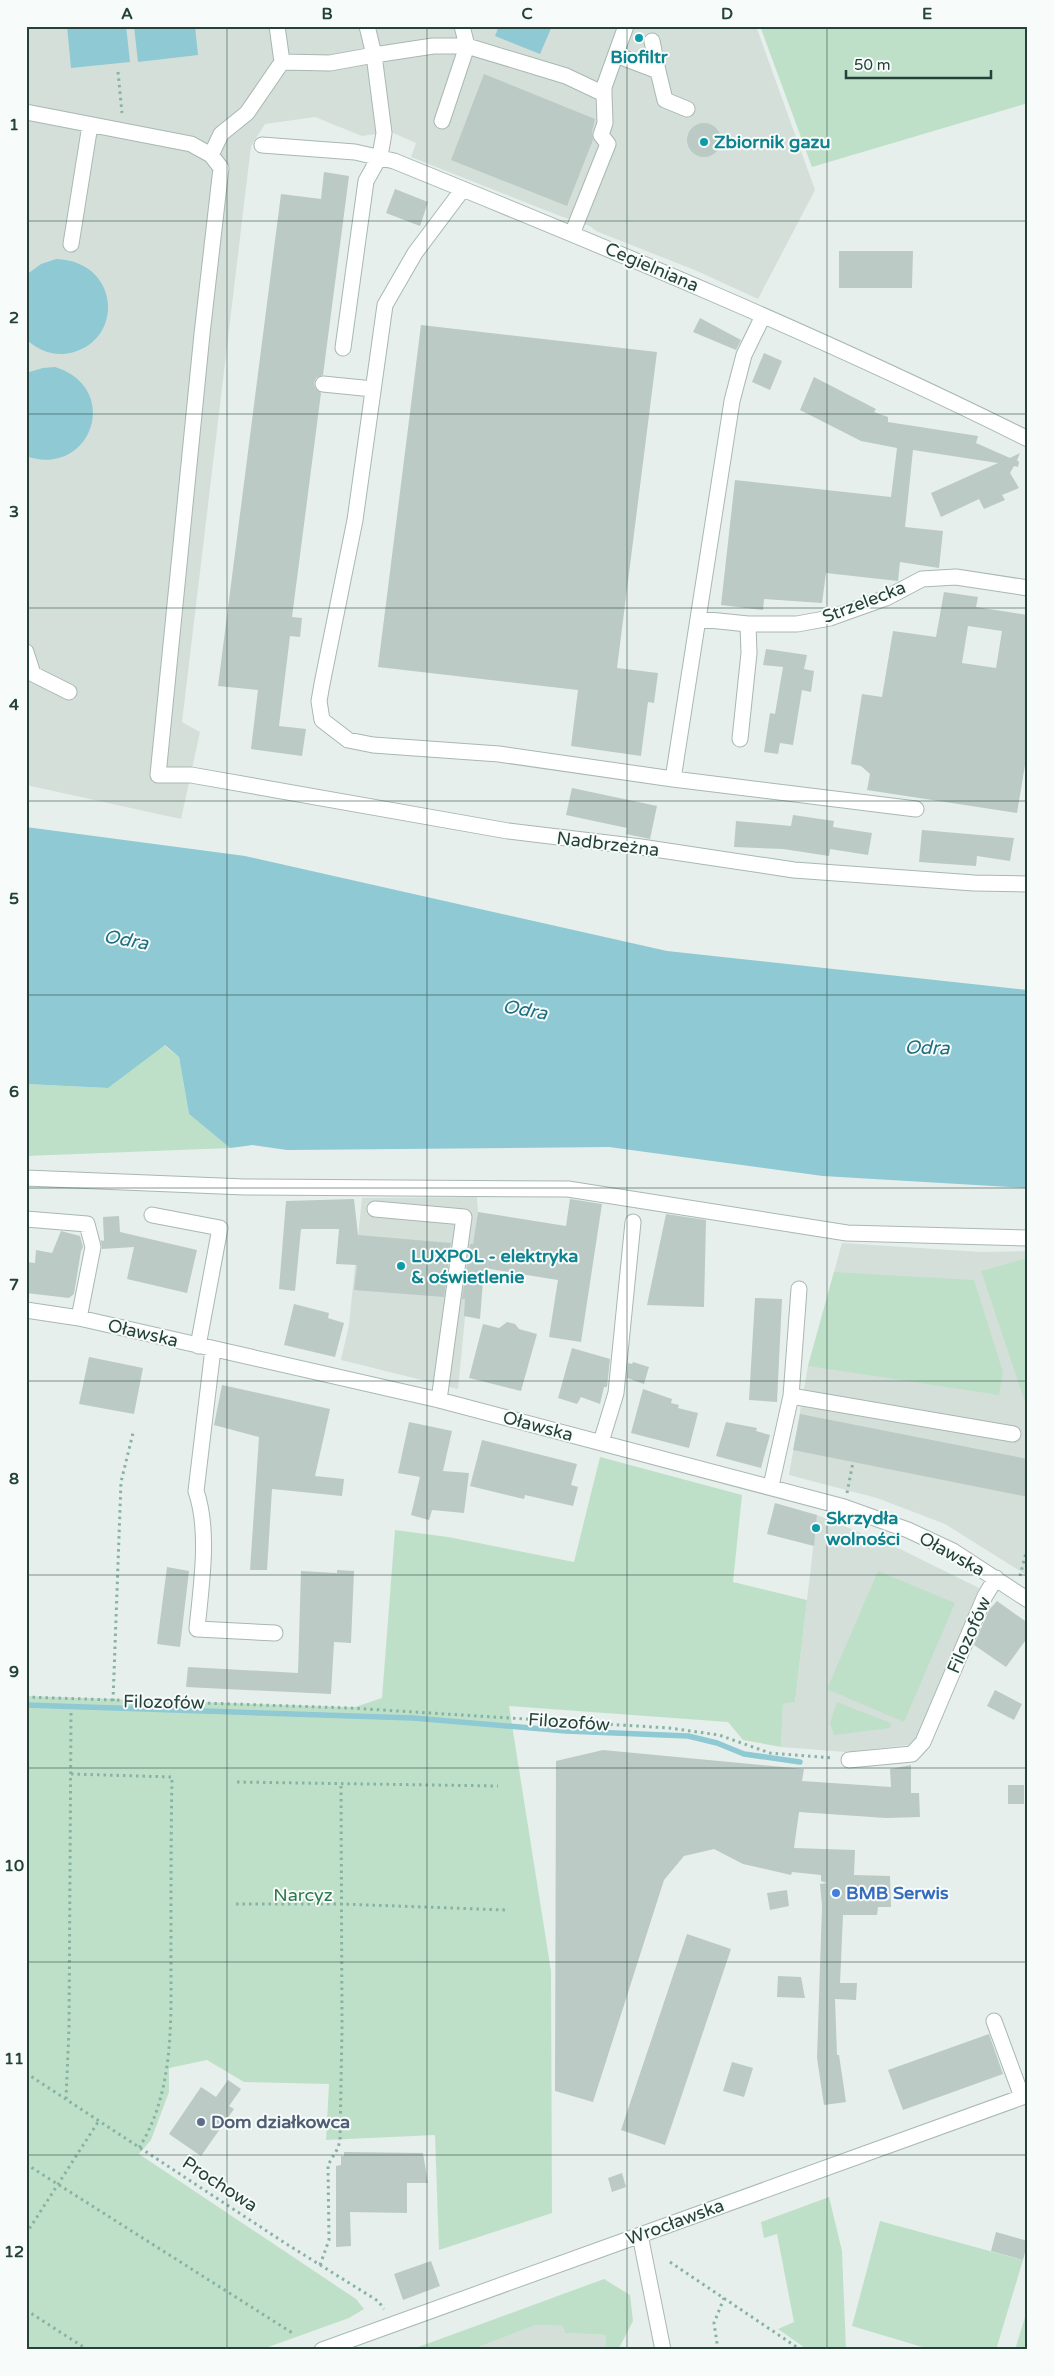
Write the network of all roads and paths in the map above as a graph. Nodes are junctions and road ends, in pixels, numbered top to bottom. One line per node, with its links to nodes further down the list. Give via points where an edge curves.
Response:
1 (277, 26): 9 (street)
2 (367, 26): 7 (street)
3 (462, 26): 6 (street)
4 (626, 26): 8 (street)
5 (652, 41): 10 (street)
6 (466, 46): 7 (street, via 433,46); 12 (street, via 566,76); 15 (street)
7 (374, 54): 9 (street, via 330,64); 20 (street, via 384,133)
8 (616, 55): 10 (street); 12 (street)
9 (282, 62): 19 (street, via 247,113 221,134)
10 (658, 71): 13 (street, via 665,100)
11 (118, 72): 17 (path)
12 (604, 94): 22 (street, via 605,123 601,135 608,144)
13 (687, 109)
14 (26, 112): 16 (street)
15 (442, 121)
16 (90, 125): 17 (street); 23 (street)
17 (124, 131): 19 (street, via 191,144)
18 (262, 145): 20 (street, Cegielniana)
19 (211, 155): 37 (street, Nadbrzeżna, via 221,168 158,775 192,775 508,831 794,870)
20 (380, 156): 21 (street, Cegielniana); 25 (street, via 366,181)
21 (463, 189): 22 (street, Cegielniana); 27 (street, via 415,253 385,305)
22 (572, 234): 24 (street, Cegielniana)
23 (72, 244)
24 (763, 316): 28 (street, Cegielniana, via 928,389); 30 (street, via 744,355 732,400)
25 (343, 348)
26 (323, 384): 27 (street)
27 (373, 389): 35 (street, via 355,520 319,702 322,720 348,740 373,745 499,754)
28 (1028, 439)
29 (1028, 588): 31 (street, Strzelecka, via 956,577 922,579 886,598 830,618 797,624)
30 (699, 619): 31 (street, Strzelecka); 35 (street)
31 (748, 624): 34 (street, via 749,653)
32 (26, 652): 33 (street, via 32,674)
33 (69, 692)
34 (740, 738)
35 (673, 779): 36 (street)
36 (916, 809)
37 (1028, 884)
38 (26, 1178): 43 (street, via 245,1187 568,1188 847,1233)
39 (375, 1208): 49 (street, via 464,1217)
40 (152, 1215): 47 (street, via 220,1228)
41 (26, 1219): 46 (street, via 87,1224 93,1247)
42 (633, 1222): 52 (street, via 616,1393)
43 (1028, 1238)
44 (799, 1289): 48 (street)
45 (26, 1310): 46 (street, Oławska)
46 (79, 1318): 47 (street, Oławska)
47 (206, 1347): 49 (street, Oławska); 60 (street, via 196,1491 203,1509 197,1629)
48 (791, 1396): 51 (street); 54 (street)
49 (439, 1400): 52 (street, Oławska)
50 (133, 1434): 62 (path, via 121,1482)
51 (1013, 1434)
52 (601, 1442): 54 (street, Oławska)
53 (853, 1462): 55 (path)
54 (771, 1486): 58 (street, Oławska, via 908,1530 953,1551)
55 (847, 1493)
56 (1028, 1545): 57 (path)
57 (1020, 1576)
58 (996, 1578): 59 (street, Oławska); 64 (street, Filozofów, via 985,1596 923,1742 912,1754)
59 (1028, 1600)
60 (275, 1633)
61 (26, 1697): 62 (path, Filozofów)
62 (113, 1701): 64 (path, Filozofów, via 350,1708 669,1728 719,1735 770,1753)
63 (72, 1712): 65 (path)
64 (848, 1760)
65 (71, 1774): 75 (path, via 70,2029); 77 (path, via 172,1777 170,2026 164,2087 150,2132)
66 (237, 1782): 67 (path)
67 (341, 1784): 68 (path); 70 (path)
68 (498, 1786)
69 (236, 1904): 70 (path)
70 (341, 1904): 71 (path); 83 (path, via 340,2140 328,2165 329,2240)
71 (506, 1910)
72 (994, 2021): 74 (street)
73 (26, 2074): 75 (path, Prochowa)
74 (1025, 2096): 81 (street, Wrocławska)
75 (66, 2099): 77 (path, Prochowa)
76 (98, 2122): 79 (path)
77 (140, 2148): 83 (path, Prochowa)
78 (26, 2164): 79 (path)
79 (58, 2184): 80 (path); 87 (path)
80 (26, 2234)
81 (640, 2235): 86 (street, Wrocławska); 91 (street)
82 (670, 2262): 84 (path)
83 (320, 2265): 86 (path, Prochowa, via 378,2300)
84 (724, 2298): 92 (path, via 714,2323); 93 (path)
85 (26, 2310): 89 (path)
86 (392, 2325): 90 (street, Wrocławska)
87 (294, 2334)
88 (1028, 2345): 94 (path)
89 (88, 2350)
90 (322, 2350)
91 (663, 2350)
92 (718, 2350)
93 (801, 2350)
94 (1026, 2350)

